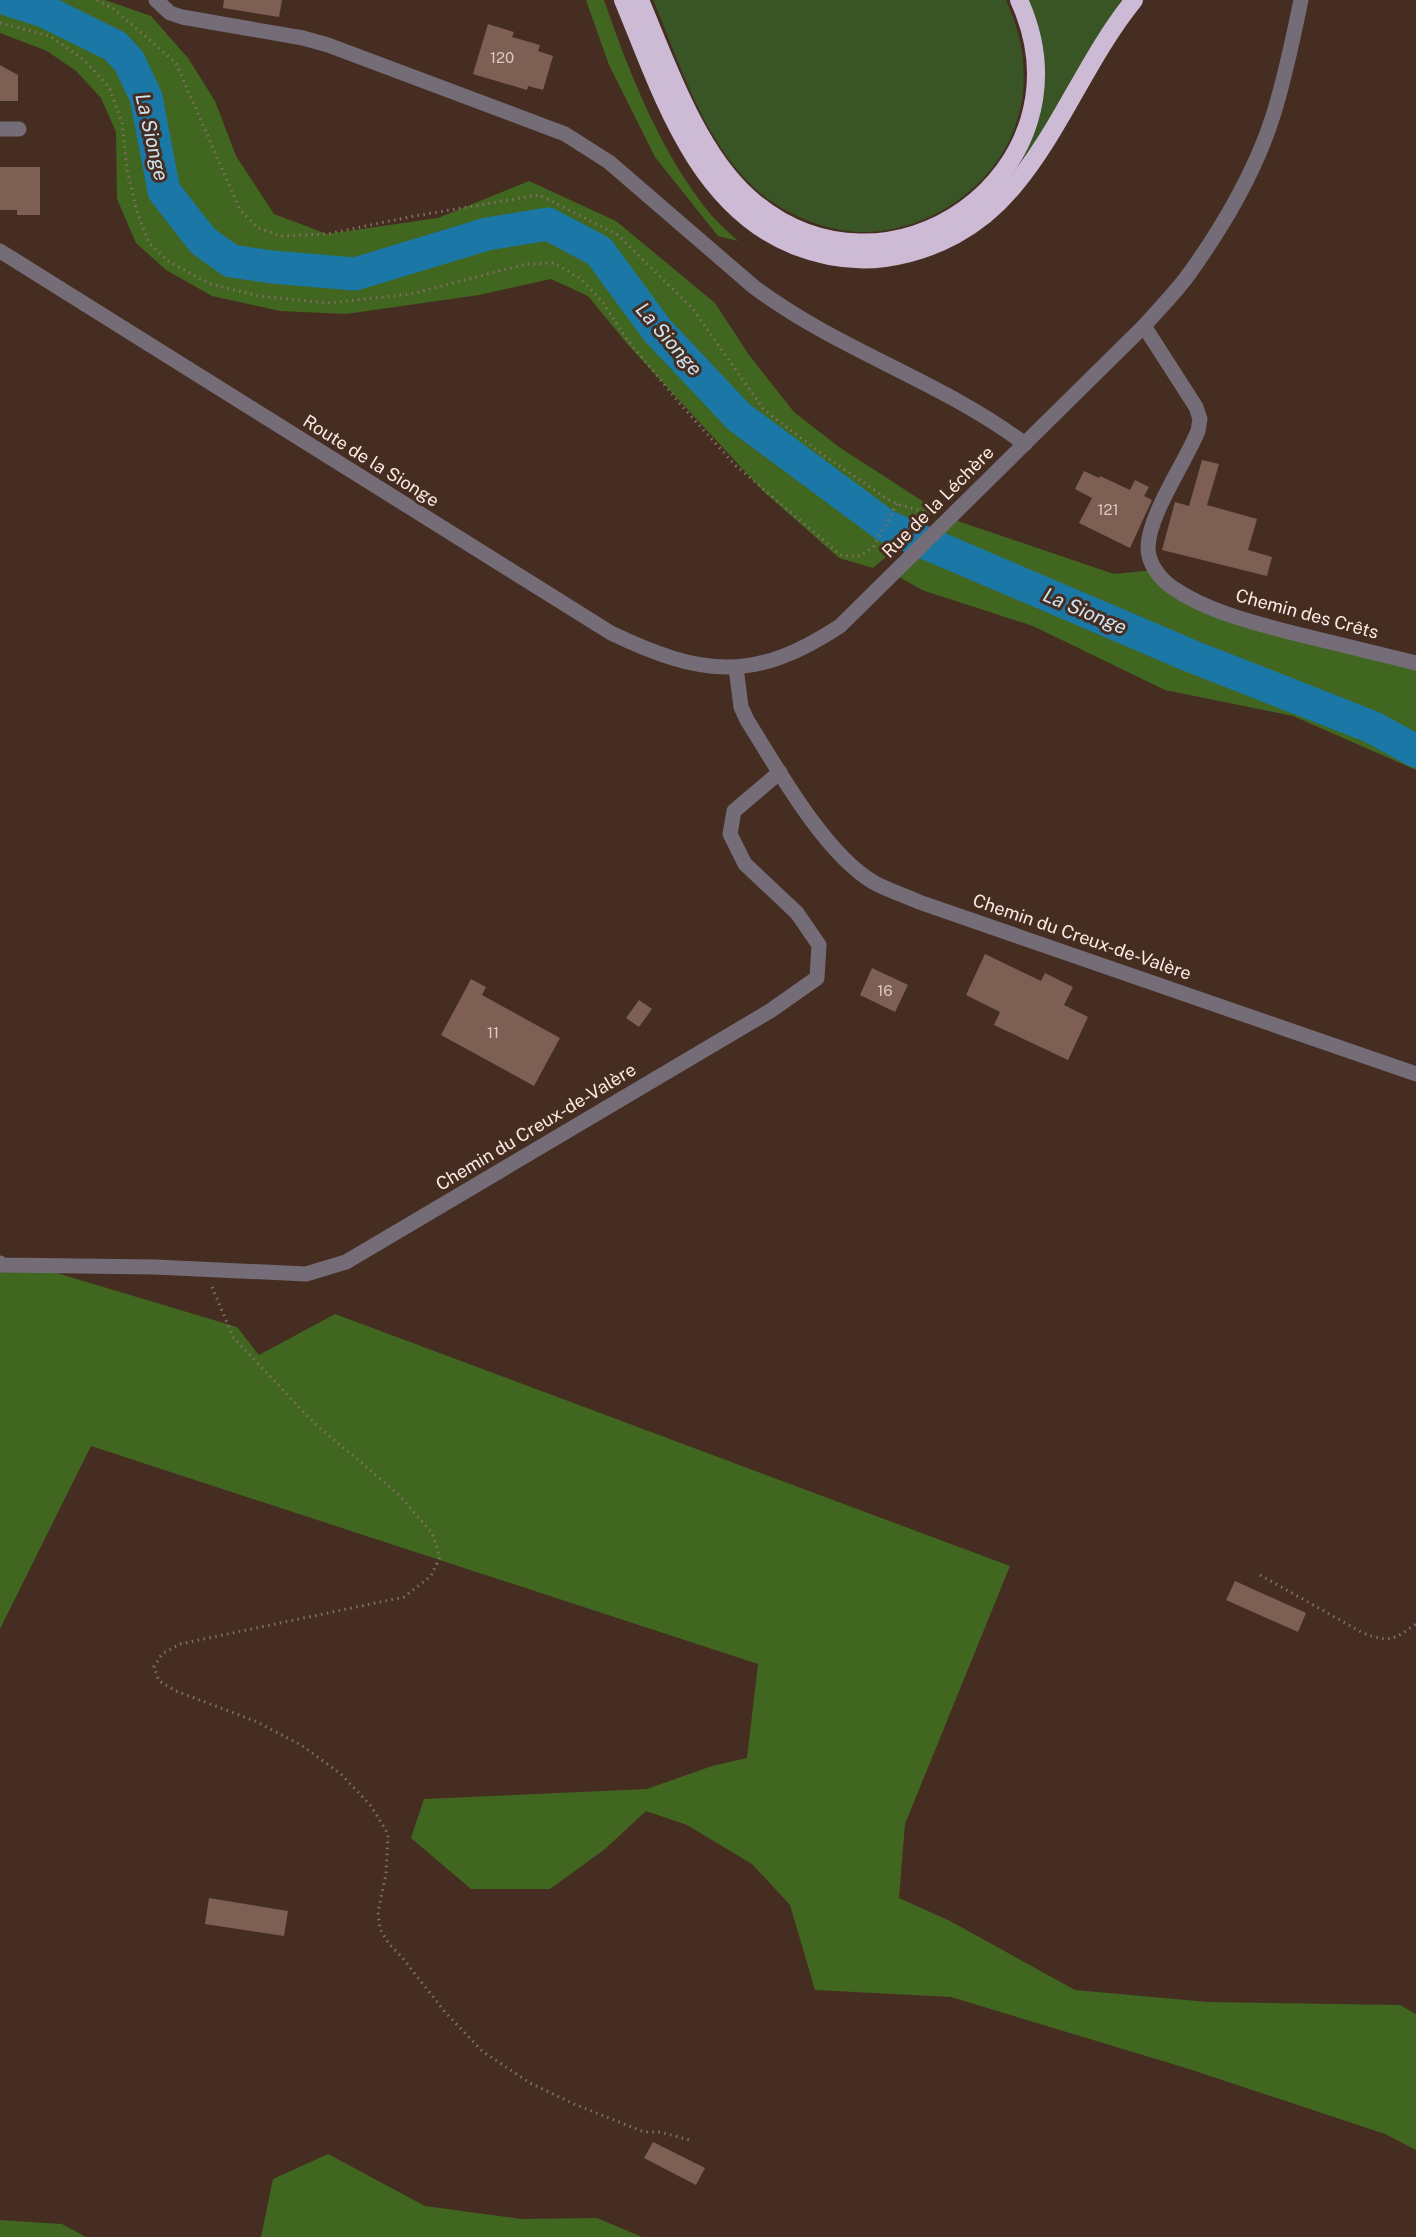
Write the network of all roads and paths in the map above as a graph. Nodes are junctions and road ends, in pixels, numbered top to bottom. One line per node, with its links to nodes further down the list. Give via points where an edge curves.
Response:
1 (97, 0): 14 (path, via 114,9 176,63 240,210 258,228 280,236 327,234 539,195 618,236 693,309 765,410)
2 (156, 0): 13 (street, via 170,13 182,17 328,45 572,138 609,162 773,302 987,417)
3 (624, 0): 6 (highway, via 674,119 699,164 722,194 753,223 785,242 824,255 866,259 907,254 943,242 1002,200 1032,163 1102,45)
4 (640, 0): 5 (highway, via 692,120 735,185 770,215 793,227 821,237 863,243 904,239 940,225 971,206 1005,170 1024,133 1035,81 1032,41)
5 (1019, 0)
6 (1134, 0)
7 (1301, 0): 12 (street, Rue de la Léchère, via 1272,119 1246,180 1220,229 1187,276)
8 (0, 23): 14 (path, via 50,36 84,60 109,87 122,123 137,212 149,243 168,261 210,284 249,294 328,303 411,294 526,264 554,263 581,279 601,300 626,338 735,465 842,556 860,556 874,546)
9 (0, 129): 10 (street)
10 (19, 129)
11 (0, 250): 17 (street, Route de la Sionge, via 611,633 672,659)
12 (1144, 326): 13 (street, Rue de la Léchère); 16 (street, Chemin des Crêts, via 1188,392 1200,419 1148,544 1151,563 1159,575 1192,598 1256,624)
13 (1025, 444): 15 (street, Rue de la Léchère)
14 (897, 504): 15 (path)
15 (949, 518): 17 (street, Rue de la Léchère, via 840,626 817,641 764,663)
16 (1416, 663)
17 (736, 668): 18 (street, Chemin du Creux-de-Valère, via 741,707)
18 (780, 772): 19 (street, Chemin du Creux-de-Valère, via 841,856 872,882 919,902); 21 (street, Chemin du Creux-de-Valère, via 734,811 730,834 745,864 797,913 819,945 817,978 770,1011 346,1262 306,1274)
19 (1416, 1074)
20 (1, 1264): 21 (street, Chemin du Creux-de-Valère)
21 (202, 1269): 24 (path, via 233,1336 313,1422 397,1493 432,1533 440,1557 431,1576 404,1597 180,1644 162,1654 154,1667 159,1681 301,1745 341,1774 371,1806 388,1834 386,1874 378,1912 380,1929 445,2012 482,2051 530,2084 574,2104 644,2132)
22 (1260, 1575): 23 (path, via 1363,1634 1379,1639 1396,1638)
23 (1416, 1624)
24 (693, 2141)

